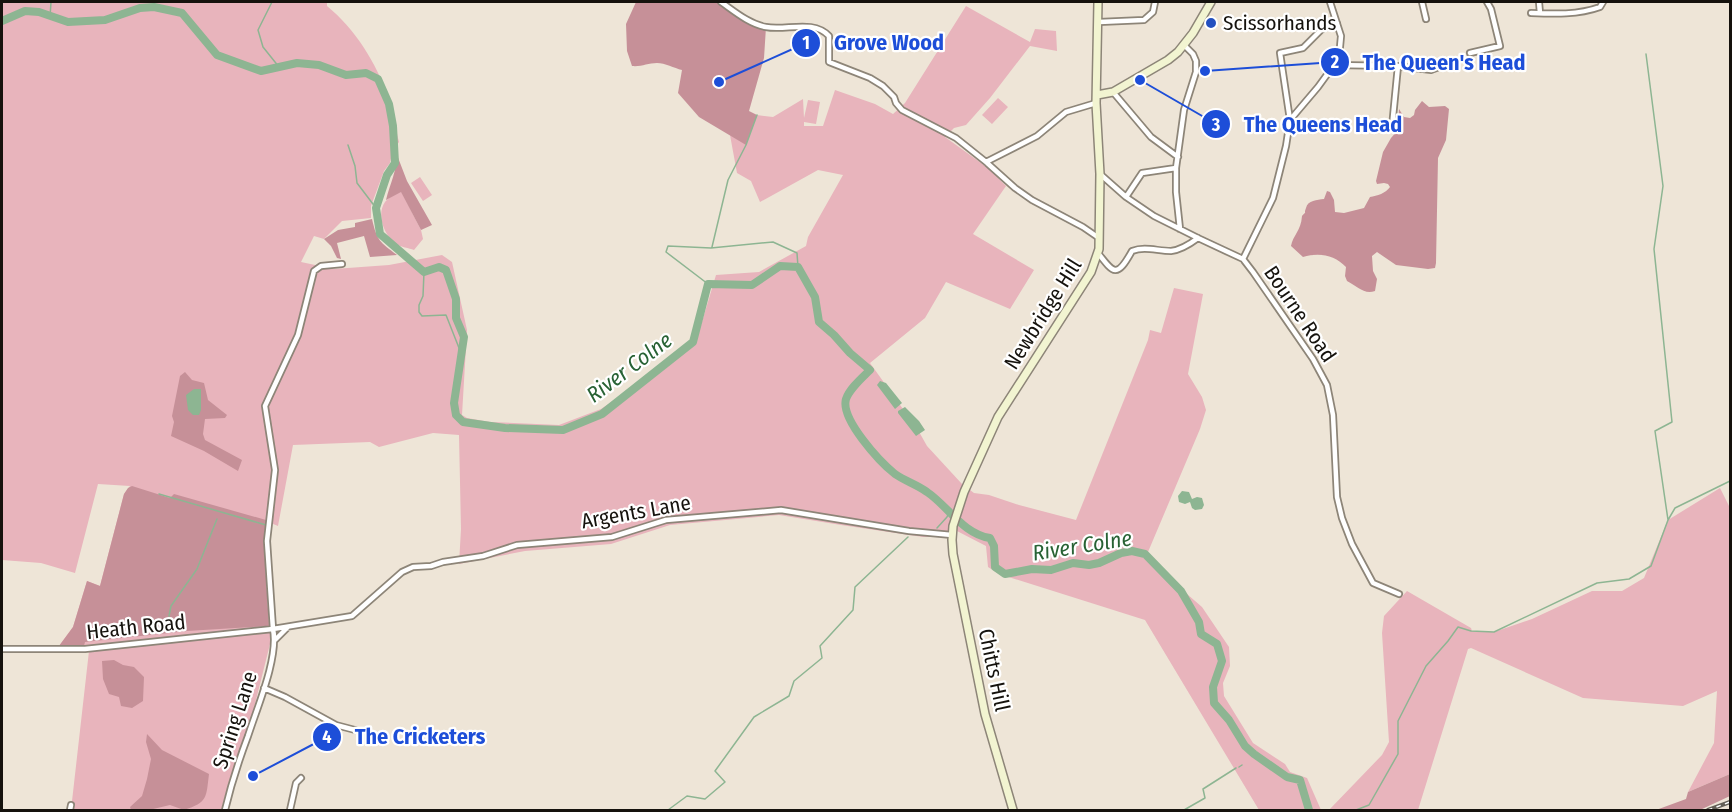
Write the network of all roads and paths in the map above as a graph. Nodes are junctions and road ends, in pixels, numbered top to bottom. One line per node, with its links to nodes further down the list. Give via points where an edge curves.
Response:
1 (721, 2): 27 (street, via 744,19 765,27 824,30 829,36 828,62 884,86 902,110 956,138)
2 (1098, 2): 13 (street, Newbridge Hill)
3 (1155, 2): 13 (street, via 1153,12 1144,20)
4 (1211, 2): 15 (street)
5 (1329, 2): 14 (street)
6 (1422, 2): 12 (street)
7 (1487, 2): 16 (street, via 1500,46)
8 (1539, 2): 11 (street)
9 (1602, 2): 11 (street, via 1600,8 1575,13)
10 (1531, 13): 11 (street)
11 (1540, 13)
12 (1426, 19)
13 (1099, 22): 23 (street, Newbridge Hill)
14 (1337, 23): 17 (street, via 1341,40); 24 (street, via 1322,29 1303,48 1280,53)
15 (1184, 45): 22 (street, via 1168,60); 26 (street, via 1196,61 1196,72 1184,110)
16 (1470, 52)
17 (1334, 65): 18 (street); 24 (street)
18 (1398, 66): 20 (street); 25 (street)
19 (1439, 68): 20 (street)
20 (1431, 70): 21 (street)
21 (1431, 77)
22 (1113, 92): 23 (street); 26 (street, via 1151,137)
23 (1097, 99): 27 (street, via 1066,112 1037,136); 29 (street, Newbridge Hill)
24 (1290, 120): 36 (street, via 1273,198)
25 (1392, 127)
26 (1178, 157): 28 (street)
27 (986, 162): 32 (street, via 1032,200)
28 (1176, 168): 30 (street, via 1142,173); 31 (street)
29 (1100, 174): 30 (street, Bourne Road); 32 (street, Newbridge Hill)
30 (1126, 196): 31 (street, Bourne Road)
31 (1182, 230): 33 (street, Bourne Road); 34 (street)
32 (1099, 238): 35 (street, Newbridge Hill)
33 (1198, 238): 34 (street); 36 (street, Bourne Road)
34 (1191, 243): 35 (street, via 1173,251 1140,248 1114,270)
35 (1098, 253): 38 (street, Newbridge Hill, via 1091,272 998,417 964,492)
36 (1243, 259): 39 (street, Bourne Road, via 1327,385 1342,518 1373,583)
37 (342, 264): 41 (street, Spring Lane, via 321,266 314,271 298,335 265,406 275,470 267,541)
38 (953, 531): 40 (street, Argents Lane, via 909,531 781,510 666,520 612,537 517,545 483,556 413,567 352,616); 49 (street, Chitts Hill, via 953,554 985,714)
39 (1399, 594)
40 (288, 627): 41 (street, Argents Lane); 42 (street)
41 (273, 629): 42 (street, Spring Lane); 43 (street, Heath Road, via 85,649)
42 (275, 640): 44 (street, Spring Lane)
43 (2, 649)
44 (264, 688): 45 (street, via 336,725); 47 (street, Spring Lane)
45 (355, 730)
46 (301, 778): 48 (street)
47 (225, 810)
48 (290, 810)
49 (1013, 810)

